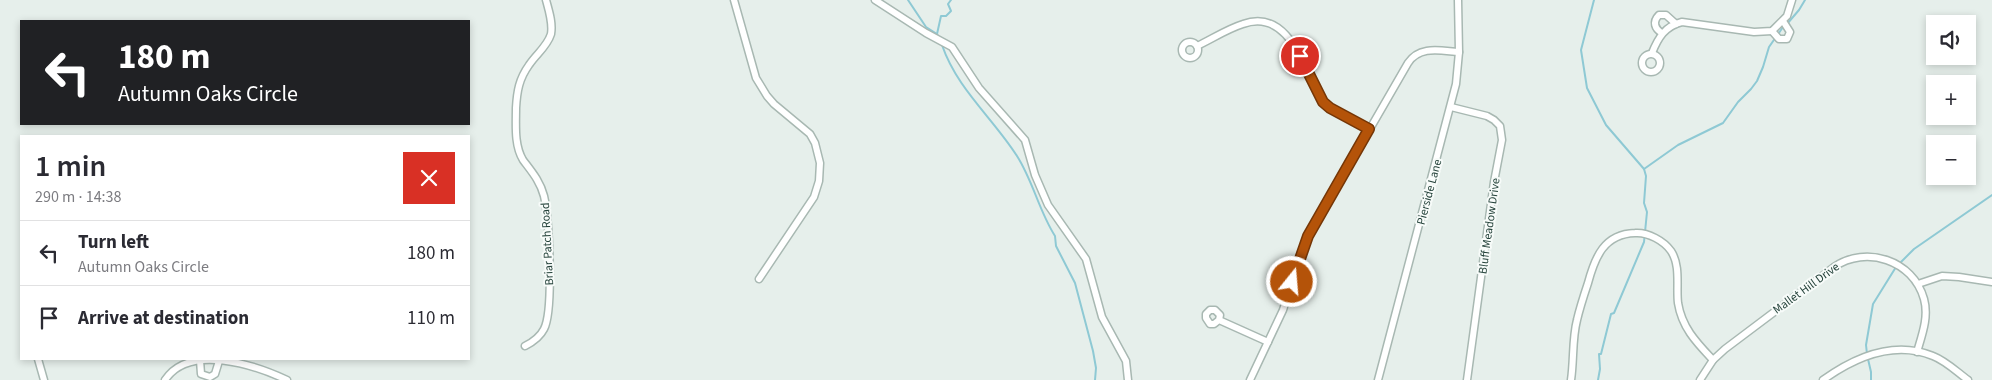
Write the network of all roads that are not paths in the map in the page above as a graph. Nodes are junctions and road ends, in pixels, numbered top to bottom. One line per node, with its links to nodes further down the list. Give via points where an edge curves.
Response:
1 (546, 0): 20 (street, Briar Patch Road, via 550,34 529,65 516,95 516,141 544,196 548,249 548,317 539,336)
2 (734, 0): 15 (street, via 756,78 774,104 810,134 820,163 814,197)
3 (875, 0): 29 (street, via 952,47 979,88 1026,140 1035,174 1048,204 1086,259 1102,317 1126,361)
4 (1458, 0): 11 (street, Pierside Lane)
5 (1792, 0): 6 (street)
6 (1783, 21): 8 (street); 8 (street, via 1790,32 1787,39 1779,39)
7 (1676, 24): 8 (street, via 1688,22 1754,32); 9 (street); 9 (street, via 1666,15 1659,15 1655,26)
8 (1772, 31)
9 (1662, 34): 12 (street)
10 (1198, 46): 14 (street, via 1243,23 1263,22 1275,26 1284,31 1292,42 1323,102)
11 (1459, 52): 13 (street, Pierside Lane); 14 (street, via 1429,50 1413,55)
12 (1652, 54)
13 (1451, 107): 31 (street, Pierside Lane); 32 (street, Bluff Meadow Drive, via 1494,120 1500,126 1502,140)
14 (1369, 129): 19 (street, via 1308,236 1283,310)
15 (759, 279)
16 (1992, 282): 17 (street, via 1942,276)
17 (1918, 284): 21 (street, Mallet Hill Drive, via 1925,314); 24 (street, Mallet Hill Drive, via 1903,268 1877,257 1841,262)
18 (1219, 320): 19 (street)
19 (1268, 342): 30 (street)
20 (524, 346)
21 (1917, 352): 35 (street, via 1893,350 1870,354); 36 (street, via 1944,362)
22 (38, 360): 26 (street)
23 (200, 360): 25 (street); 25 (street, via 201,374 208,376 215,374); 27 (street, via 176,367)
24 (1713, 360): 33 (street, via 1687,331 1679,306 1677,266 1671,250 1649,235 1629,233 1606,243 1595,259 1577,320); 34 (street, Mallet Hill Drive)
25 (219, 361): 28 (street, via 261,369)
26 (44, 380)
27 (165, 380)
28 (287, 380)
29 (1128, 380)
30 (1250, 380)
31 (1378, 380)
32 (1467, 380)
33 (1570, 380)
34 (1700, 380)
35 (1823, 380)
36 (1968, 380)

